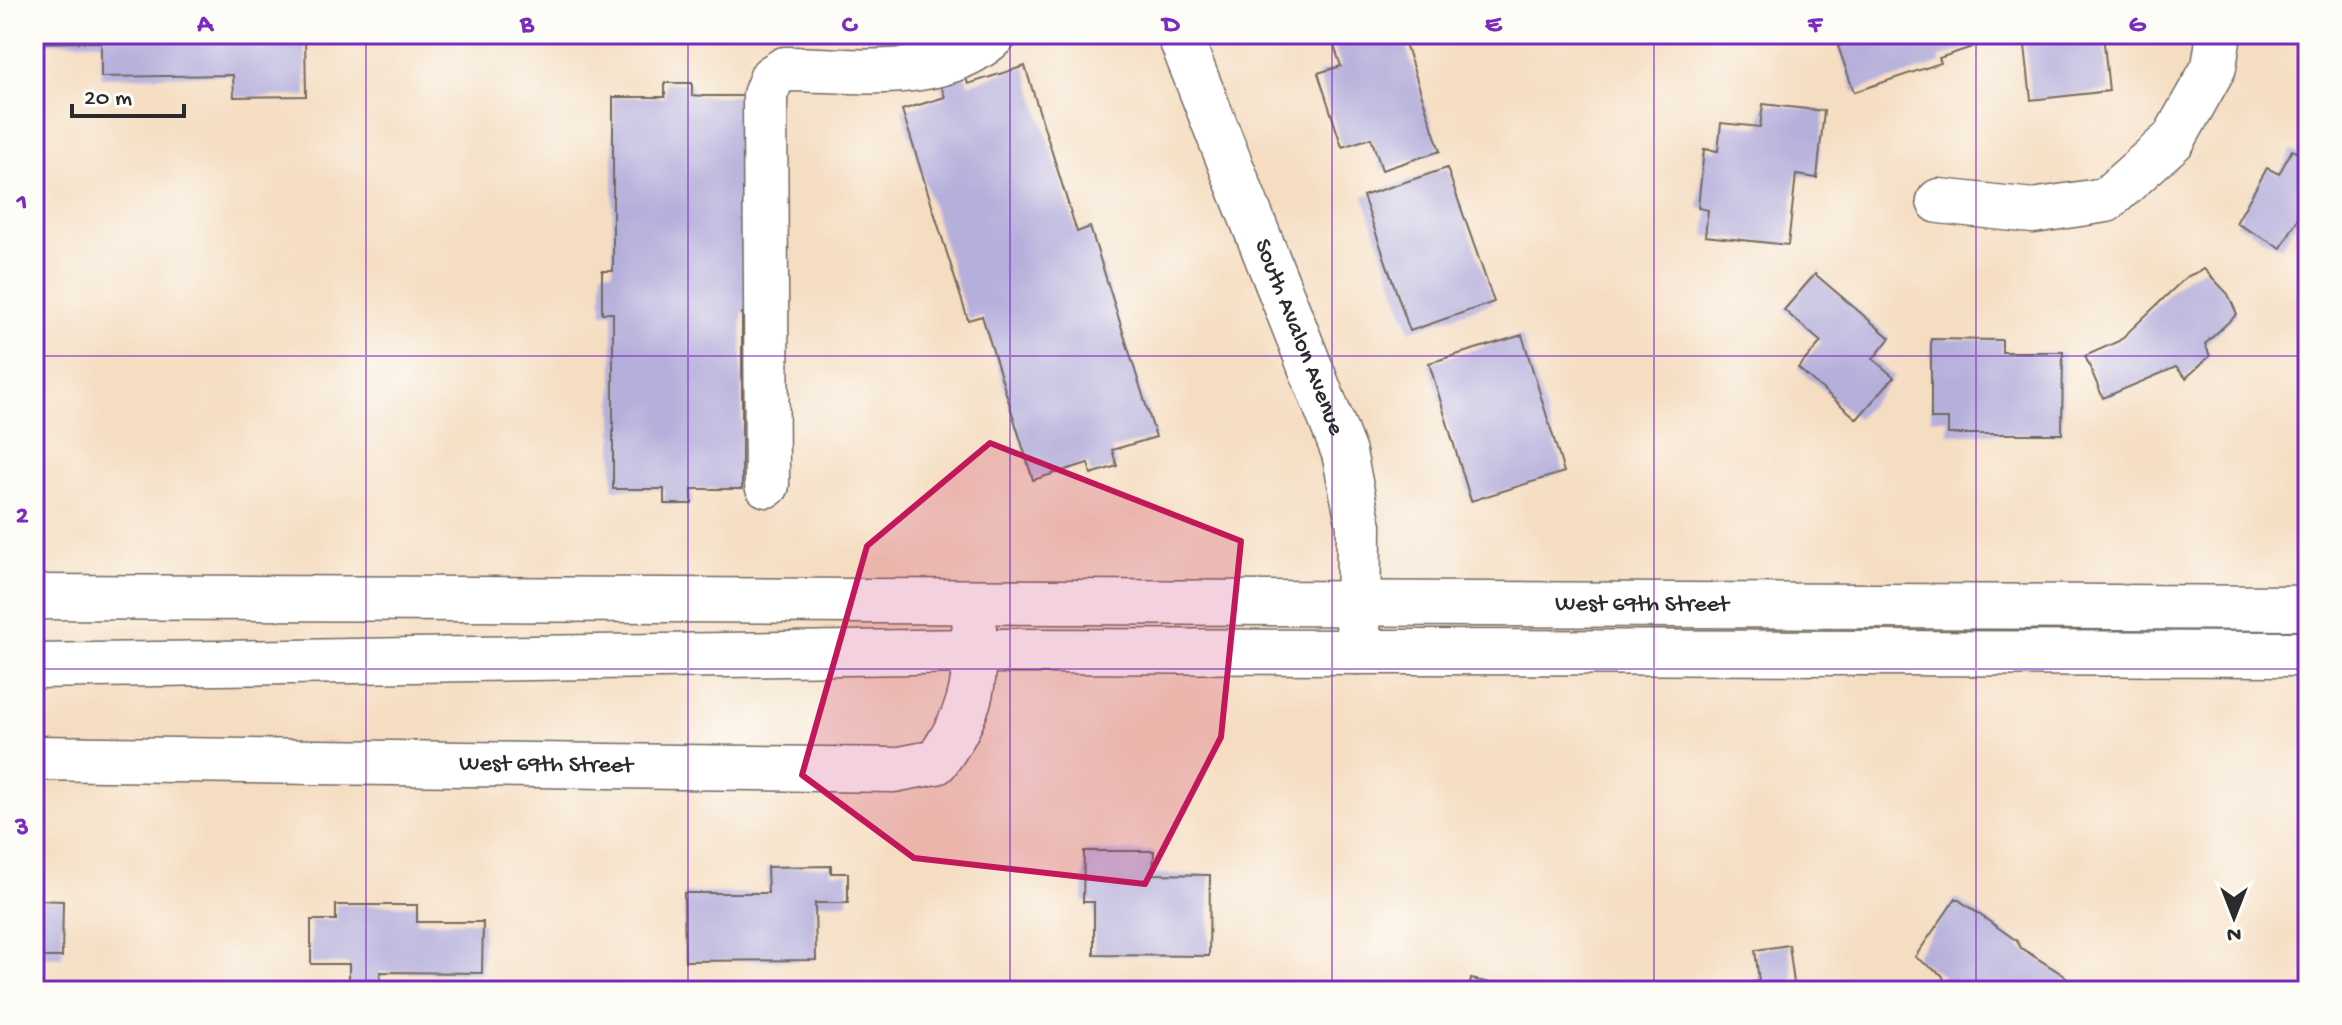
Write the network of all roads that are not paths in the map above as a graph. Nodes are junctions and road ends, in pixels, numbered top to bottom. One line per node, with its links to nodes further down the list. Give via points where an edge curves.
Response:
1 (995, 34): 5 (main road, via 957,61 911,69 785,69 772,77 765,95)
2 (1179, 34): 8 (main road, South Avalon Avenue, via 1344,453 1359,526)
3 (2219, 34): 4 (main road, via 2214,67 2173,140 2106,200 2033,211)
4 (1939, 201)
5 (767, 485)
6 (34, 597): 7 (main road, West 69th Street)
7 (974, 602): 8 (main road, West 69th Street); 10 (main road, West 69th Street)
8 (1360, 605): 9 (main road, West 69th Street); 11 (main road, South Avalon Avenue)
9 (2308, 608)
10 (975, 651): 11 (main road, West 69th Street); 13 (main road, West 69th Street); 14 (main road, West 69th Street, via 974,685 961,728 936,762 894,770)
11 (1358, 652): 12 (main road, West 69th Street)
12 (2308, 654)
13 (34, 666)
14 (34, 758)

